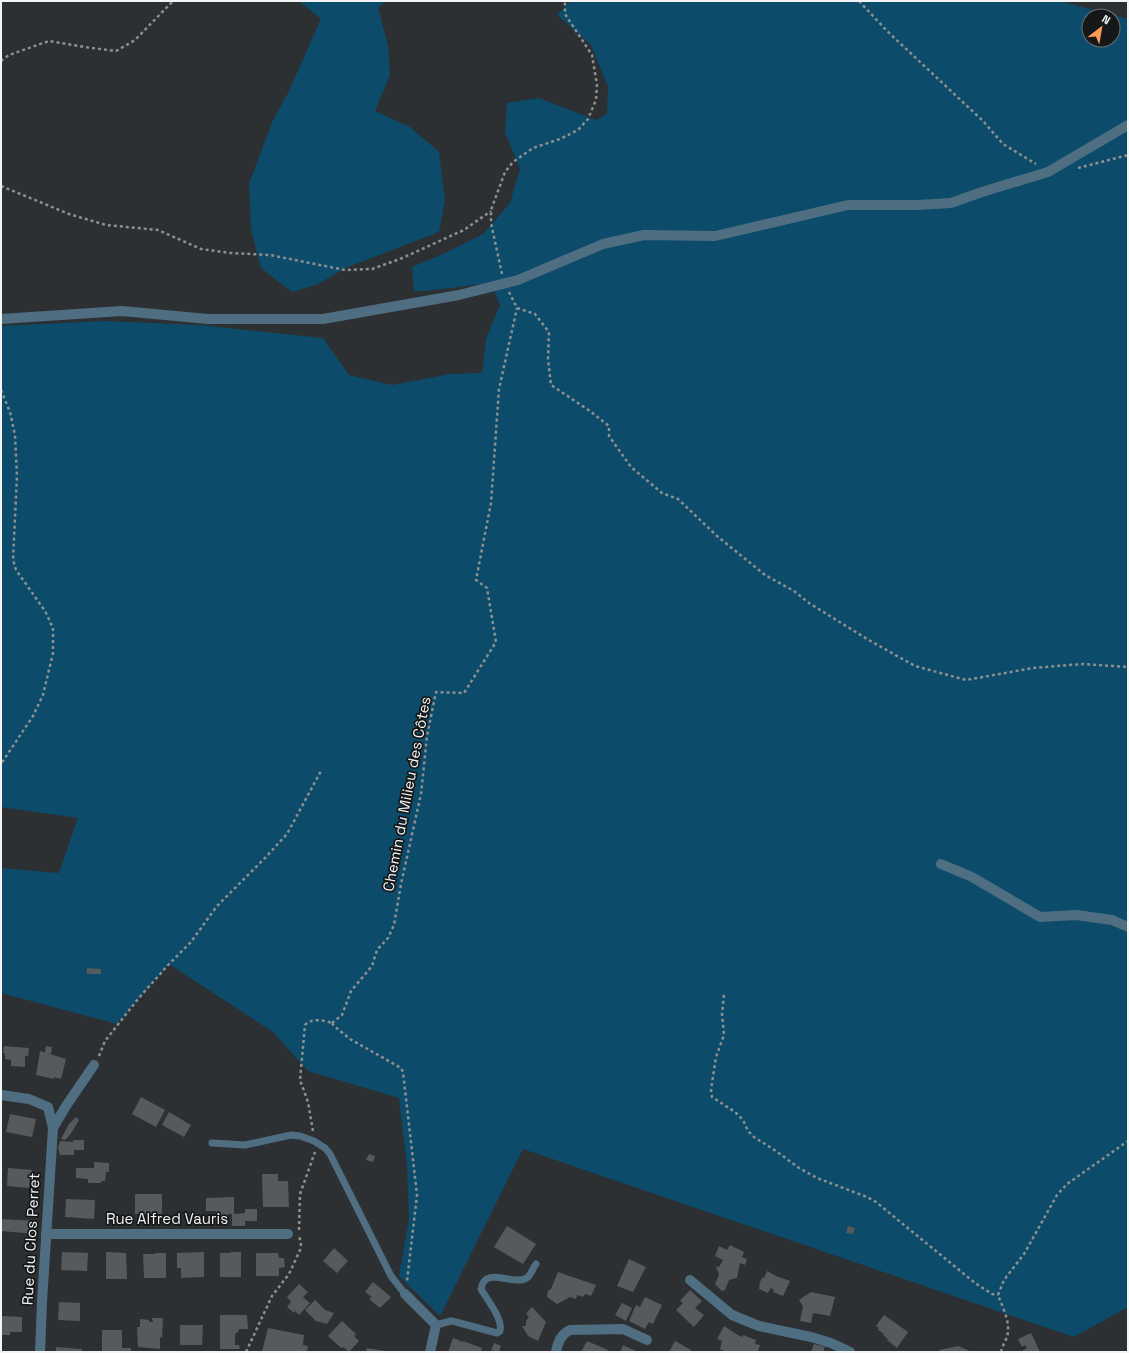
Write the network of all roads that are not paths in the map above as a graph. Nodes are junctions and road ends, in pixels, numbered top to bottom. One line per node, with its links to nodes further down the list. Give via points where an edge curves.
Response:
1 (1128, 125): 2 (street, via 1048,172 951,203 848,204 714,236 644,235 603,244 504,284 459,295 323,319 208,319 122,311)
2 (1, 319)
3 (941, 864): 4 (street, via 972,877 1040,917 1076,915 1112,920)
4 (1128, 927)
5 (94, 1065): 7 (street, Rue du Clos Perret)
6 (1, 1095): 7 (street, Rue du Clos Perret, via 29,1099 48,1107)
7 (53, 1128): 9 (street, Rue du Clos Perret)
8 (212, 1143): 13 (lane, via 245,1145 291,1135 314,1141 325,1148 391,1276)
9 (46, 1234): 10 (street, Rue Alfred Vauris); 16 (street, Rue du Clos Perret)
10 (288, 1234)
11 (536, 1264): 14 (lane, via 524,1279 495,1277 484,1281 481,1289 501,1326 497,1333 451,1321)
12 (690, 1280): 19 (street, via 732,1314 759,1326 811,1336)
13 (406, 1294): 14 (street)
14 (436, 1325): 17 (street)
15 (647, 1340): 18 (street, via 623,1329 570,1330 558,1341)
16 (40, 1352)
17 (430, 1352)
18 (556, 1352)
19 (850, 1352)

